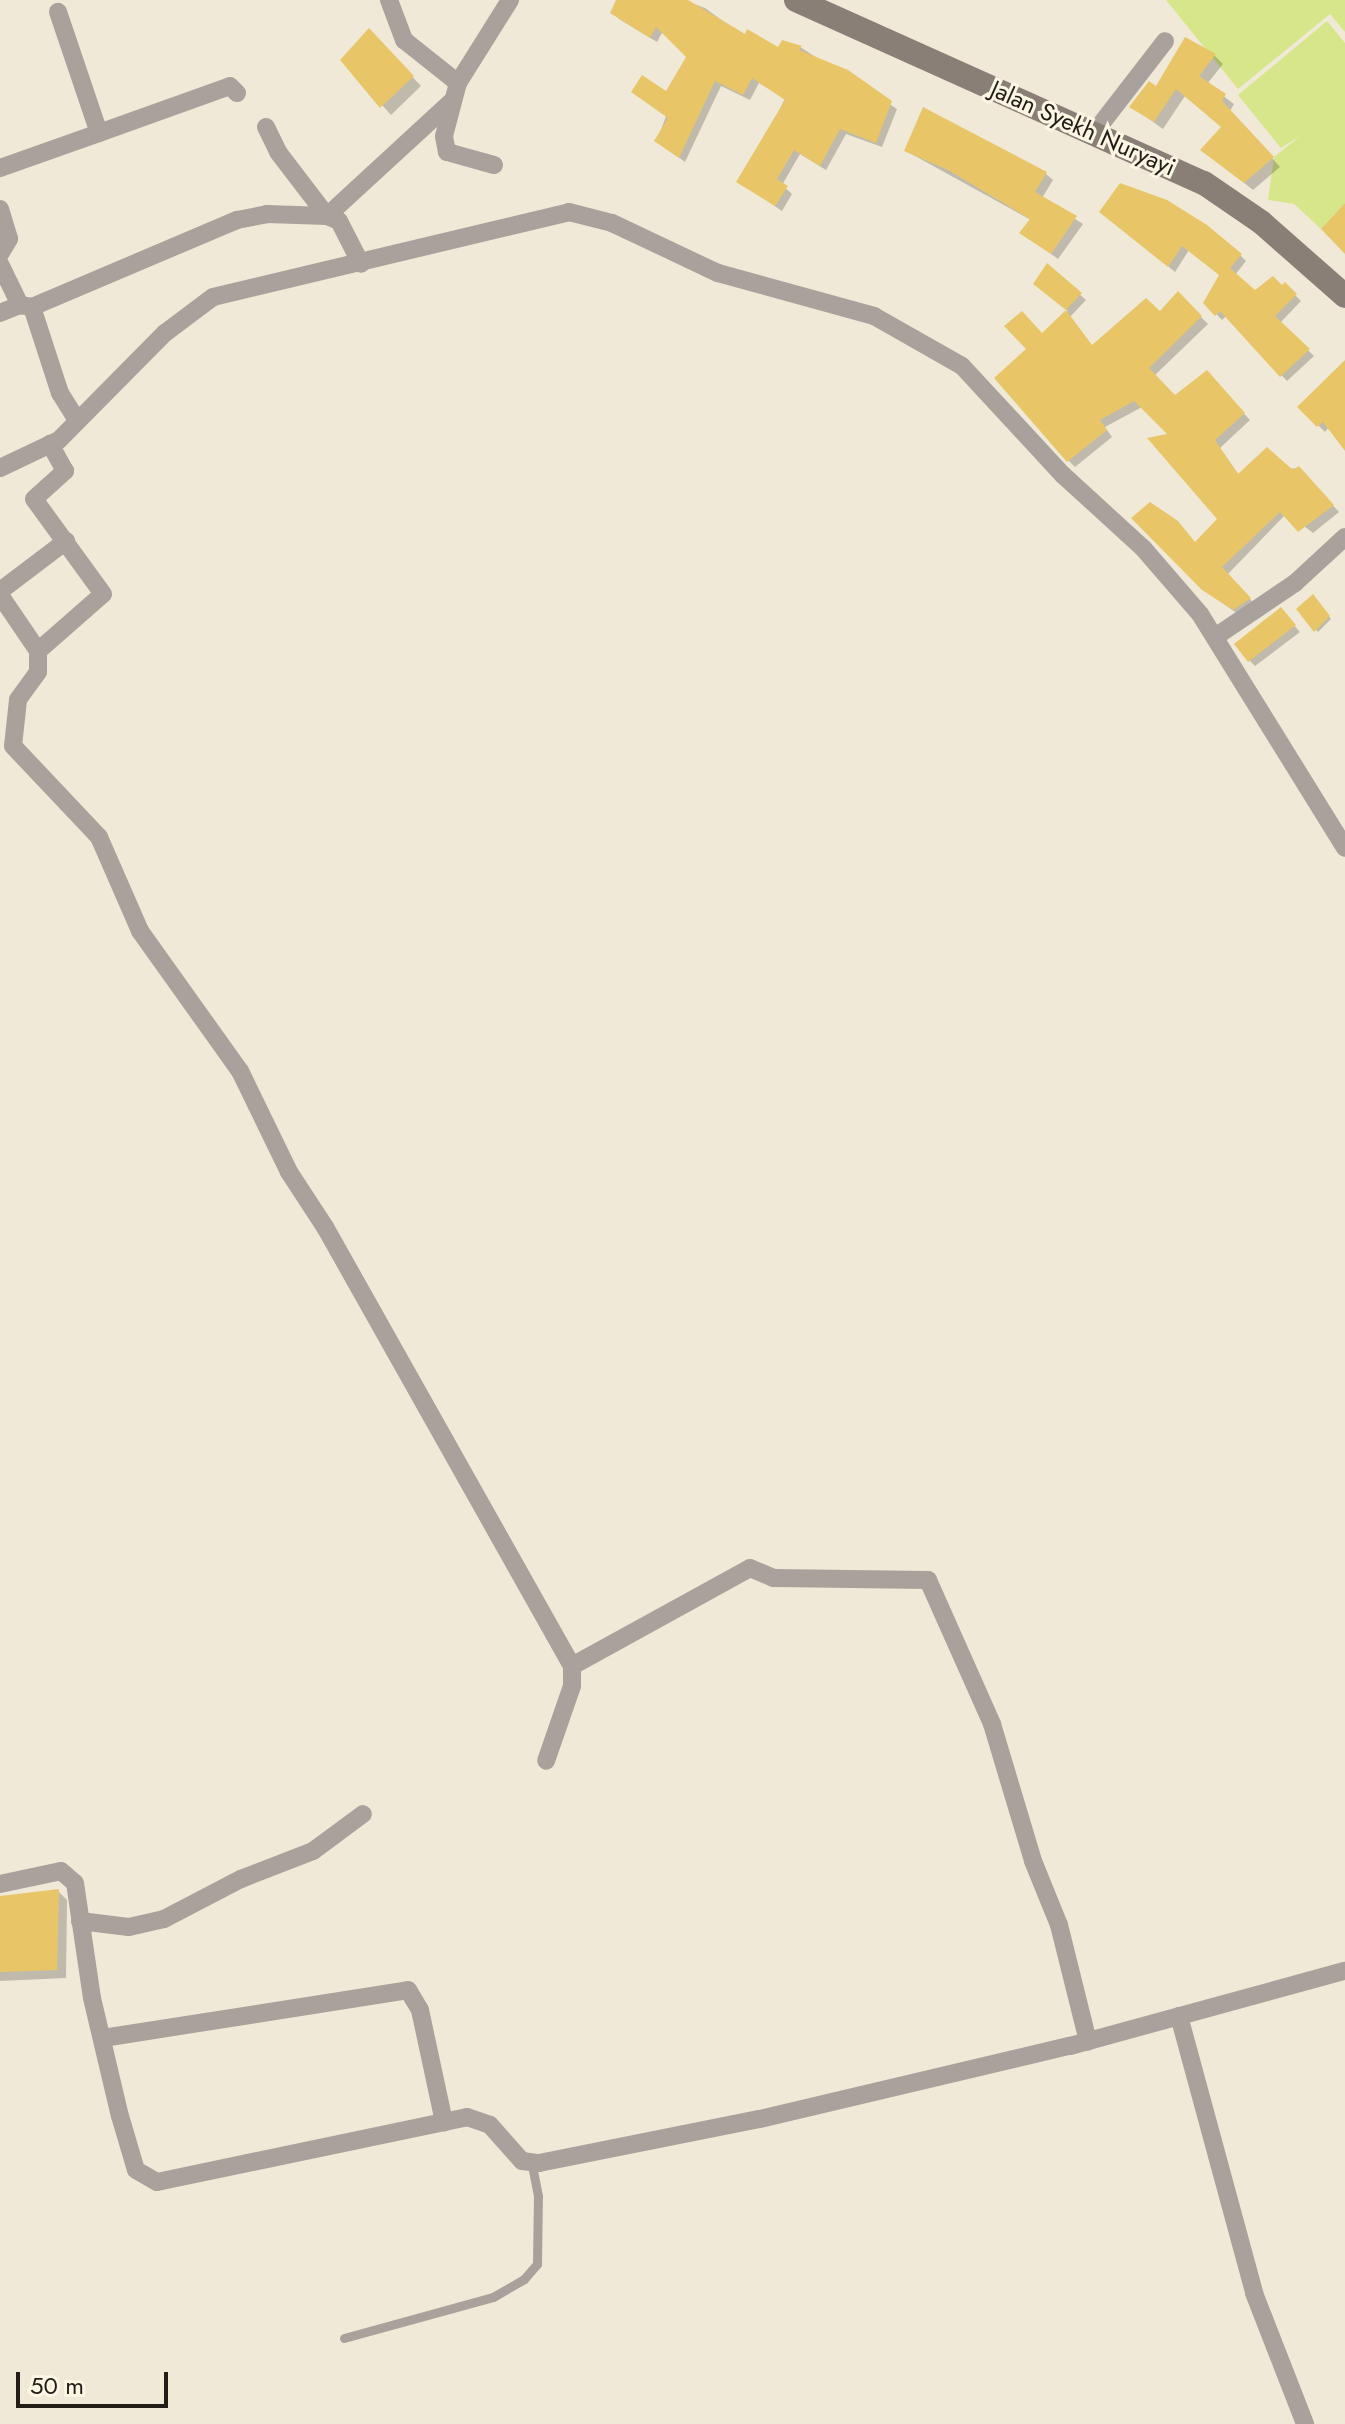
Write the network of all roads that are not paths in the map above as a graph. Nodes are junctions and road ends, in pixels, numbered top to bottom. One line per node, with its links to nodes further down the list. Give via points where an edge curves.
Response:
1 (389, 0): 6 (street, via 404,40)
2 (510, 0): 6 (street)
3 (796, 0): 11 (main road, Jalan Syekh Nuryayi)
4 (58, 12): 10 (street)
5 (1165, 41): 11 (street)
6 (458, 83): 8 (street)
7 (237, 93): 10 (street, via 230,86)
8 (452, 101): 12 (street, via 444,136 447,152); 15 (street)
9 (266, 127): 15 (street, via 278,152)
10 (99, 133): 13 (street)
11 (1094, 133): 19 (main road, Jalan Syekh Nuryayi, via 1204,183)
12 (494, 165)
13 (0, 168)
14 (0, 209): 16 (street, via 9,239)
15 (327, 216): 17 (street, via 339,221); 20 (street, via 267,214 237,220)
16 (0, 254)
17 (357, 257): 22 (street, via 213,297 165,333); 28 (street, via 569,212 612,223 718,273 874,316 962,366)
18 (0, 264): 20 (street)
19 (1343, 288)
20 (26, 306): 21 (street); 22 (street, via 60,393)
21 (0, 313)
22 (77, 420): 23 (street)
23 (50, 444): 24 (street); 26 (street, via 65,471 34,499)
24 (0, 468)
25 (1345, 537): 28 (street, via 1295,583)
26 (66, 541): 27 (street); 29 (street, via 103,596)
27 (0, 593): 29 (street)
28 (1221, 633): 30 (street)
29 (38, 651): 31 (street, via 38,672 18,700 13,746 99,837 140,931 240,1071 289,1172)
30 (1345, 848)
31 (572, 1666): 32 (street, via 572,1686); 39 (street, via 750,1568 774,1578 928,1580 992,1724 1033,1861 1064,1940)
32 (546, 1761)
33 (363, 1814): 35 (street, via 313,1851 164,1919 129,1927)
34 (0, 1884): 35 (street, via 65,1873 75,1883)
35 (80, 1921): 38 (street)
36 (1345, 1971): 37 (street)
37 (1179, 2016): 39 (street); 43 (street, via 1254,2293)
38 (103, 2038): 40 (street, via 408,1990 420,2010); 40 (street, via 136,2170 150,2181)
39 (1088, 2041): 41 (street, via 760,2119)
40 (444, 2122): 41 (street, via 484,2120 522,2161)
41 (532, 2164): 42 (lane, via 538,2196 537,2264 524,2279 493,2297)
42 (344, 2338)
43 (1305, 2424)

